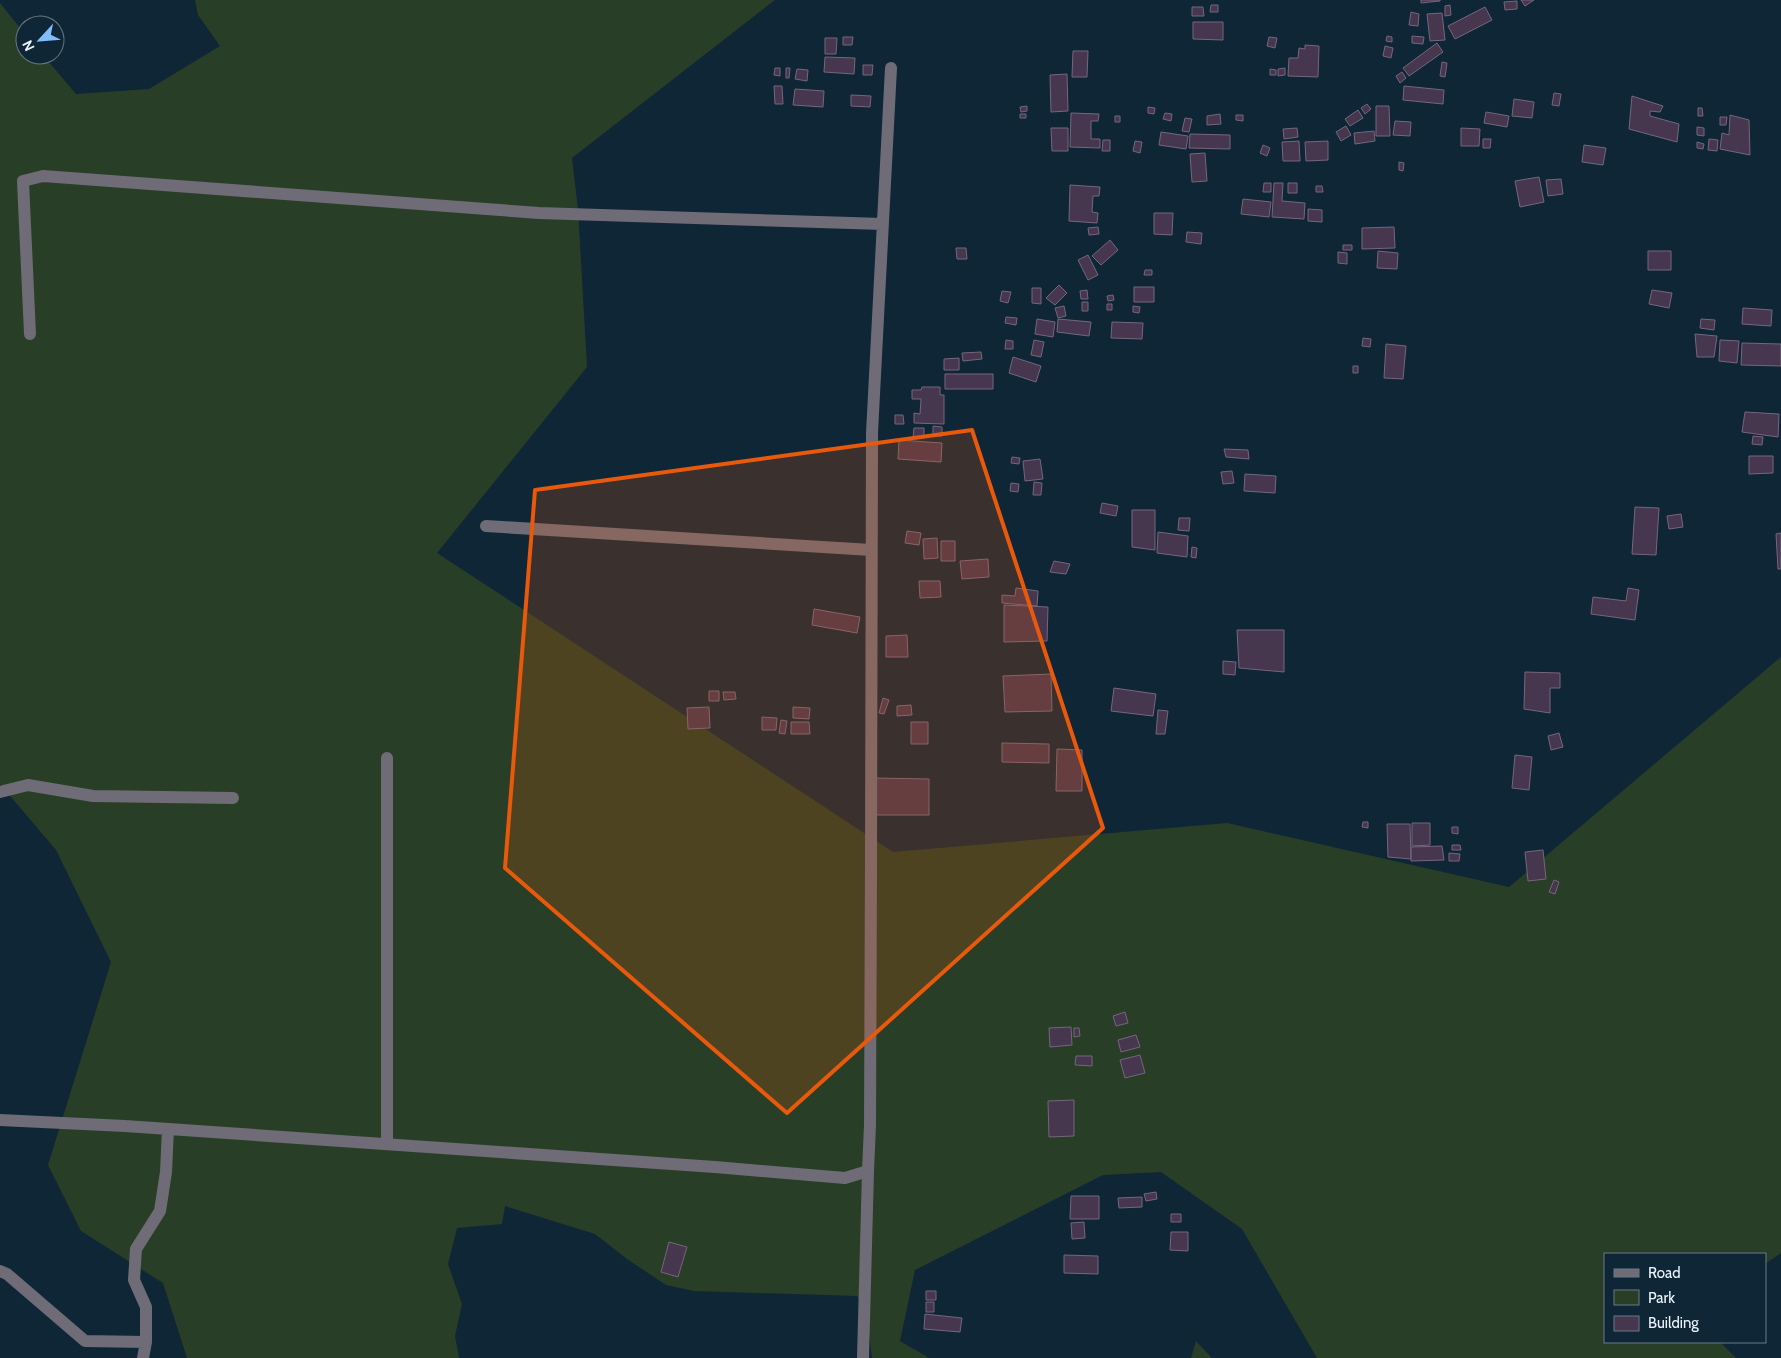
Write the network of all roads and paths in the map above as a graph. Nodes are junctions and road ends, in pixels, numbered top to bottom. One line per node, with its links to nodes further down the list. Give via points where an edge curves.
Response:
1 (891, 68): 2 (street)
2 (883, 224): 3 (street, via 540,213 43,176 23,180); 5 (street, via 872,433)
3 (30, 334)
4 (486, 526): 5 (street)
5 (871, 550): 12 (street)
6 (387, 758): 11 (street)
7 (0, 792): 8 (street, via 28,784 93,796)
8 (233, 798)
9 (0, 1120): 10 (street)
10 (168, 1129): 11 (street); 14 (street, via 160,1211 136,1249 134,1280 146,1307)
11 (387, 1144): 12 (street, via 845,1178)
12 (868, 1172): 16 (street)
13 (0, 1271): 14 (street, via 85,1340)
14 (146, 1342): 15 (street)
15 (143, 1358)
16 (863, 1358)

